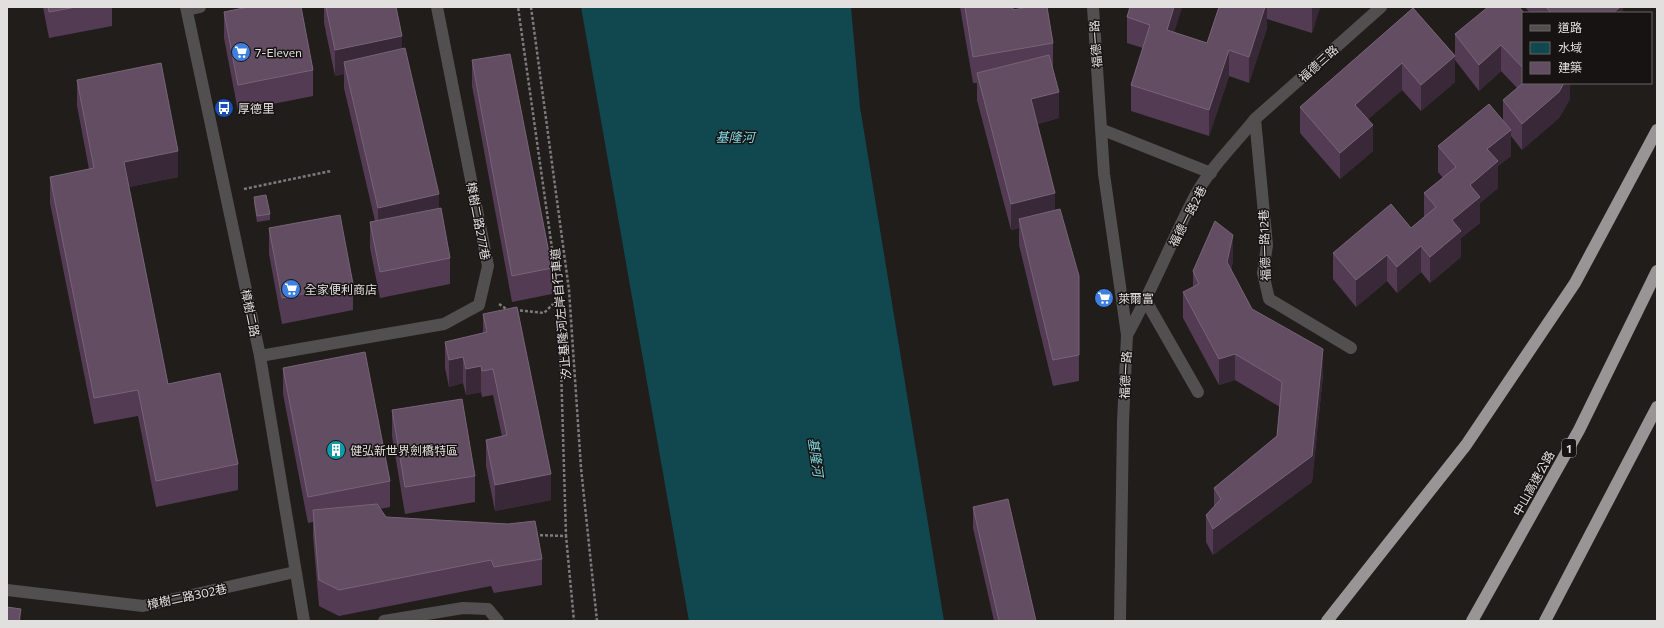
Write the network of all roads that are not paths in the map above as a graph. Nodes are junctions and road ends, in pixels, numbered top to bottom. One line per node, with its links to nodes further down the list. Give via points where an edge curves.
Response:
1 (200, 7): 5 (street)
2 (437, 7): 14 (street, 樟樹二路277巷, via 488,266 479,305 444,324)
3 (1093, 7): 7 (street, 福德一路)
4 (1381, 7): 6 (street, 福德三路)
5 (186, 8): 14 (street, 樟樹二路)
6 (1255, 119): 9 (street, 福德一路2巷); 13 (street, 福德一路12巷, via 1267,245 1263,273 1269,299)
7 (1102, 130): 9 (street); 12 (street, 福德一路, via 1104,174)
8 (1657, 130): 23 (highway, via 1575,283 1466,445)
9 (1211, 173): 11 (street, 福德一路2巷, via 1196,195)
10 (1657, 271): 24 (highway, 中山高速公路 / 1, via 1579,430)
11 (1146, 301): 12 (street, 福德一路2巷); 15 (street)
12 (1127, 336): 22 (street, 福德一路, via 1122,422)
13 (1351, 348)
14 (260, 356): 17 (street, 樟樹二路)
15 (1198, 392)
16 (1657, 407): 25 (highway)
17 (295, 572): 18 (street, 樟樹二路302巷, via 143,606); 19 (street, 樟樹二路)
18 (7, 590)
19 (304, 621)
20 (384, 621): 21 (street, via 463,608 488,609)
21 (498, 621)
22 (1120, 621)
23 (1327, 621)
24 (1472, 621)
25 (1546, 621)

